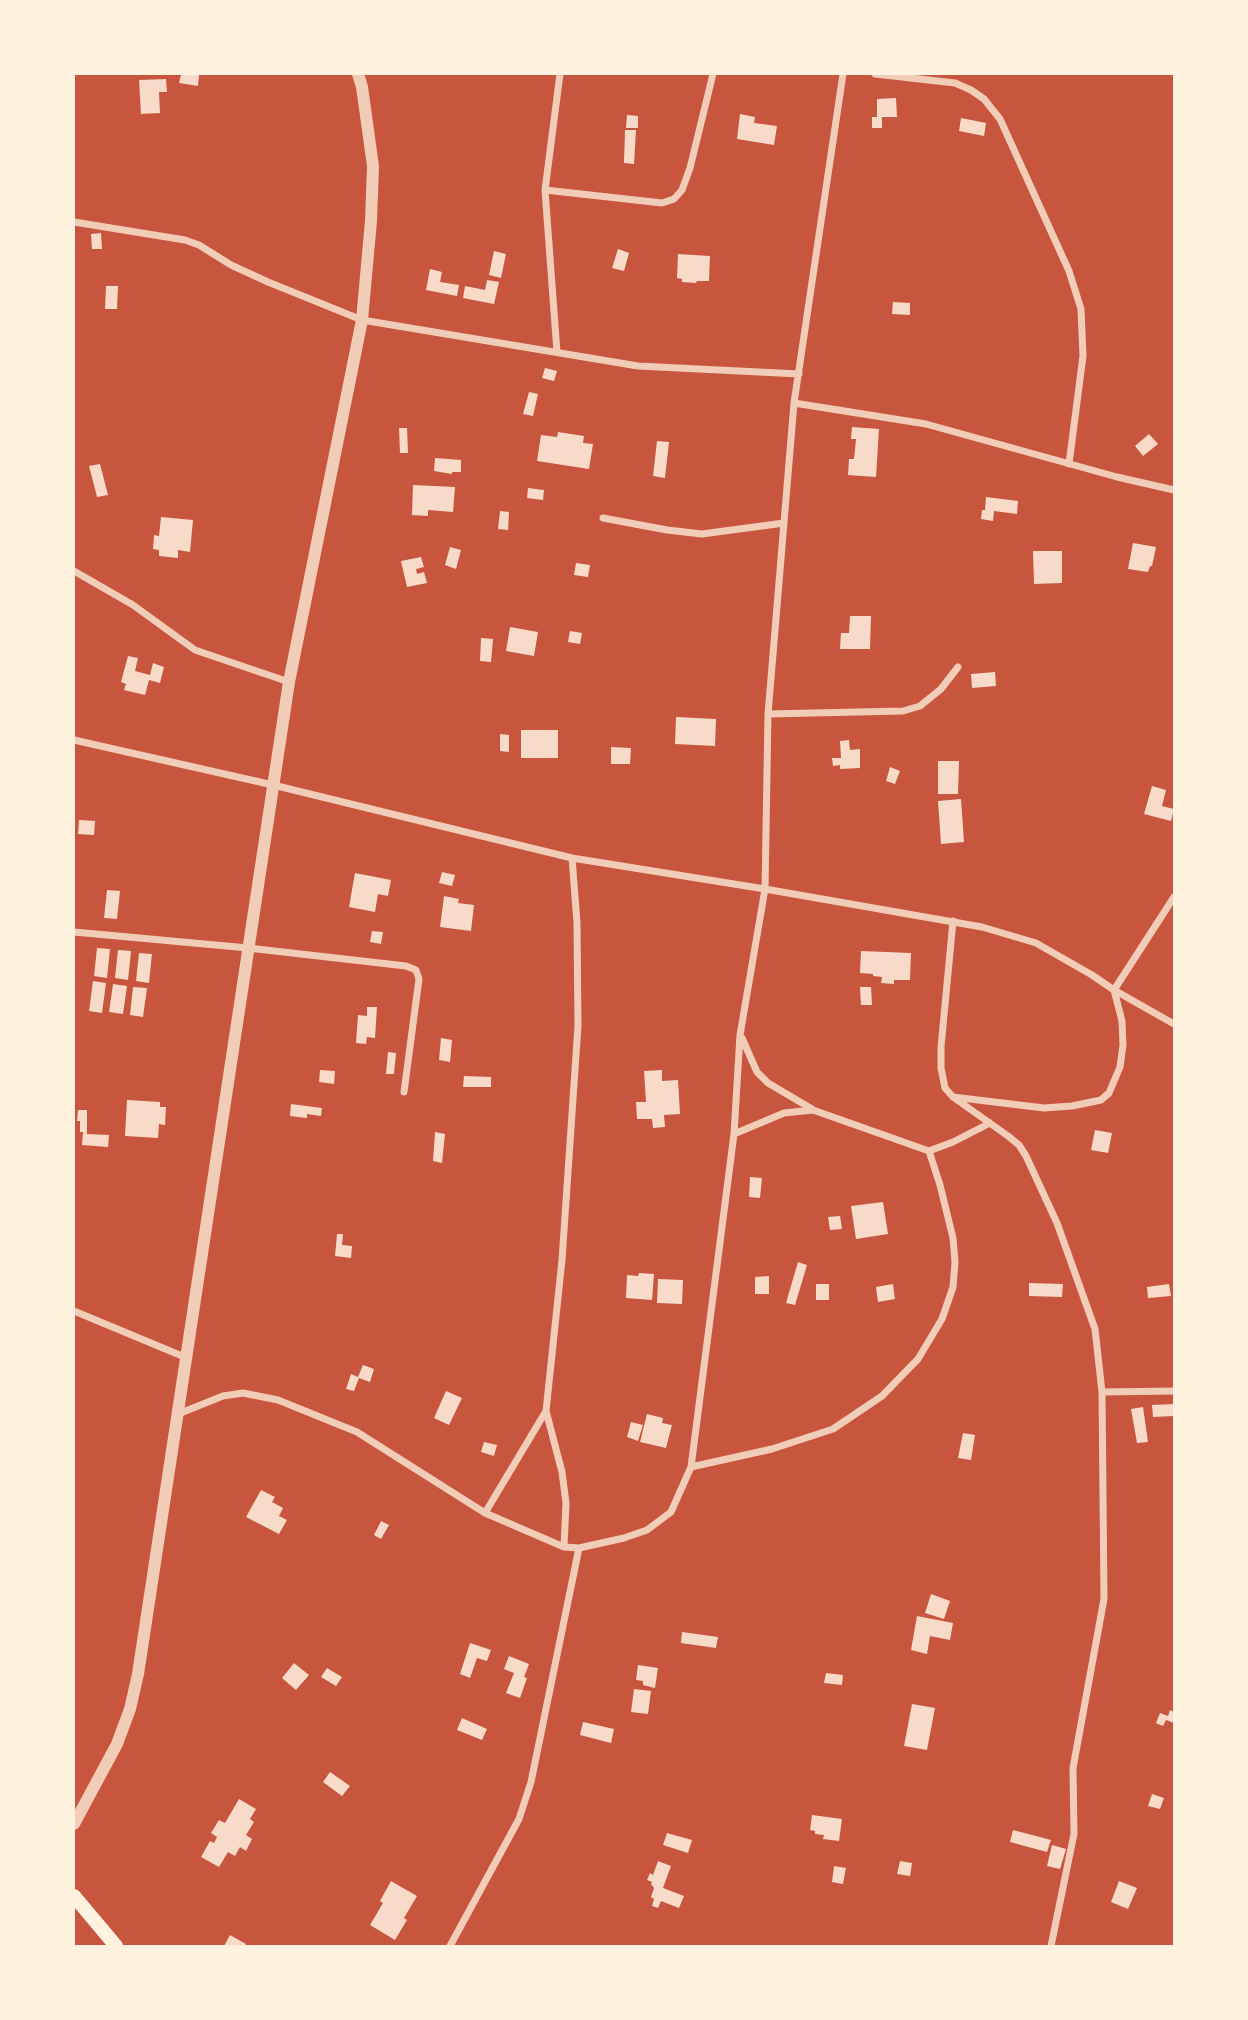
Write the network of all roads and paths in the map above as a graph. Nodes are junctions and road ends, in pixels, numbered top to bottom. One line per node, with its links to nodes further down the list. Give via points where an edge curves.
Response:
1 (358, 74): 8 (street, via 373,166)
2 (560, 74): 6 (street)
3 (713, 74): 6 (street, via 690,168 674,199 662,203)
4 (843, 74): 10 (street)
5 (875, 74): 12 (street, via 955,83 984,99 1000,119 1069,271 1081,309 1083,356)
6 (545, 190): 9 (street)
7 (74, 222): 8 (street, via 185,240 268,282)
8 (362, 320): 9 (street); 18 (street)
9 (557, 352): 10 (street, via 638,366)
10 (799, 374): 11 (street)
11 (794, 403): 12 (street, via 926,424); 15 (street)
12 (1069, 464): 13 (street)
13 (1174, 490)
14 (603, 518): 15 (street, via 702,534)
15 (784, 523): 19 (street)
16 (74, 570): 18 (street, via 195,650)
17 (958, 667): 19 (street, via 920,706 903,711)
18 (289, 682): 21 (street)
19 (768, 714): 23 (street)
20 (74, 740): 21 (street)
21 (273, 785): 22 (street); 27 (street)
22 (572, 858): 23 (street); 41 (street, via 578,1026)
23 (765, 889): 25 (street); 30 (street)
24 (1174, 897): 28 (street)
25 (954, 921): 28 (street, via 1036,943); 32 (street, via 941,1047 945,1088)
26 (74, 932): 27 (street)
27 (248, 948): 31 (street, via 416,970 419,979); 38 (street)
28 (1114, 990): 29 (street); 32 (street, via 1123,1045 1117,1076 1110,1093 1101,1100 1044,1108)
29 (1174, 1024)
30 (740, 1035): 33 (street, via 757,1072); 35 (street)
31 (404, 1092)
32 (953, 1097): 34 (street)
33 (813, 1110): 35 (street, via 785,1113); 36 (street)
34 (990, 1123): 36 (street); 40 (street, via 1019,1145 1057,1223 1095,1329)
35 (734, 1134): 43 (street)
36 (929, 1151): 43 (street, via 953,1238 954,1287 942,1319 918,1359 882,1396 833,1429 772,1449)
37 (74, 1311): 38 (street)
38 (187, 1358): 42 (street)
39 (1174, 1391): 40 (street)
40 (1102, 1392): 51 (street, via 1104,1599 1073,1768 1074,1834)
41 (546, 1410): 44 (street); 45 (street, via 562,1472)
42 (178, 1414): 44 (street, via 243,1393 278,1400 357,1432); 47 (street, via 130,1709 117,1744)
43 (691, 1467): 46 (street, via 671,1512 647,1530)
44 (485, 1513): 45 (street)
45 (564, 1547): 46 (street)
46 (579, 1548): 50 (street, via 531,1782 519,1819)
47 (74, 1824)
48 (74, 1896): 49 (main road)
49 (117, 1947)
50 (450, 1947)
51 (1051, 1947)

